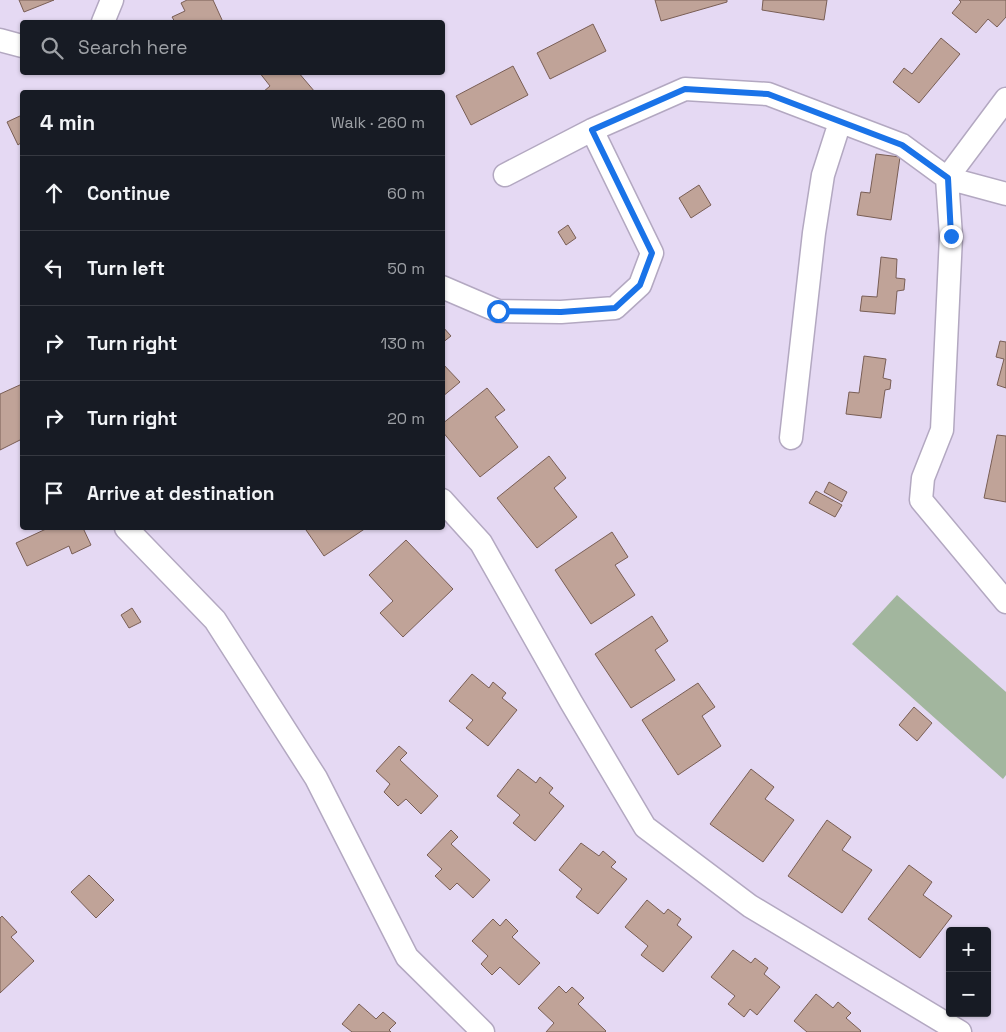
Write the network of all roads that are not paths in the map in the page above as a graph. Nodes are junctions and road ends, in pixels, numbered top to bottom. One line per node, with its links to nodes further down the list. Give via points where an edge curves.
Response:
1 (112, 0): 2 (street)
2 (104, 20)
3 (0, 40): 4 (street)
4 (20, 45)
5 (1006, 99): 9 (street)
6 (840, 122): 7 (street, via 768,94 685,89); 9 (street, via 902,145); 12 (street, via 823,175 814,233)
7 (592, 130): 8 (street); 11 (street, via 652,253 640,285 615,308 561,312 498,311)
8 (505, 175)
9 (948, 178): 10 (street); 15 (street, via 951,236 942,430 923,478 921,500)
10 (1006, 194)
11 (445, 288)
12 (791, 438)
13 (445, 503): 17 (street, via 481,543 645,827 750,906)
14 (128, 530): 16 (street, via 215,620 316,778 407,957)
15 (1006, 602)
16 (483, 1032)
17 (960, 1032)

